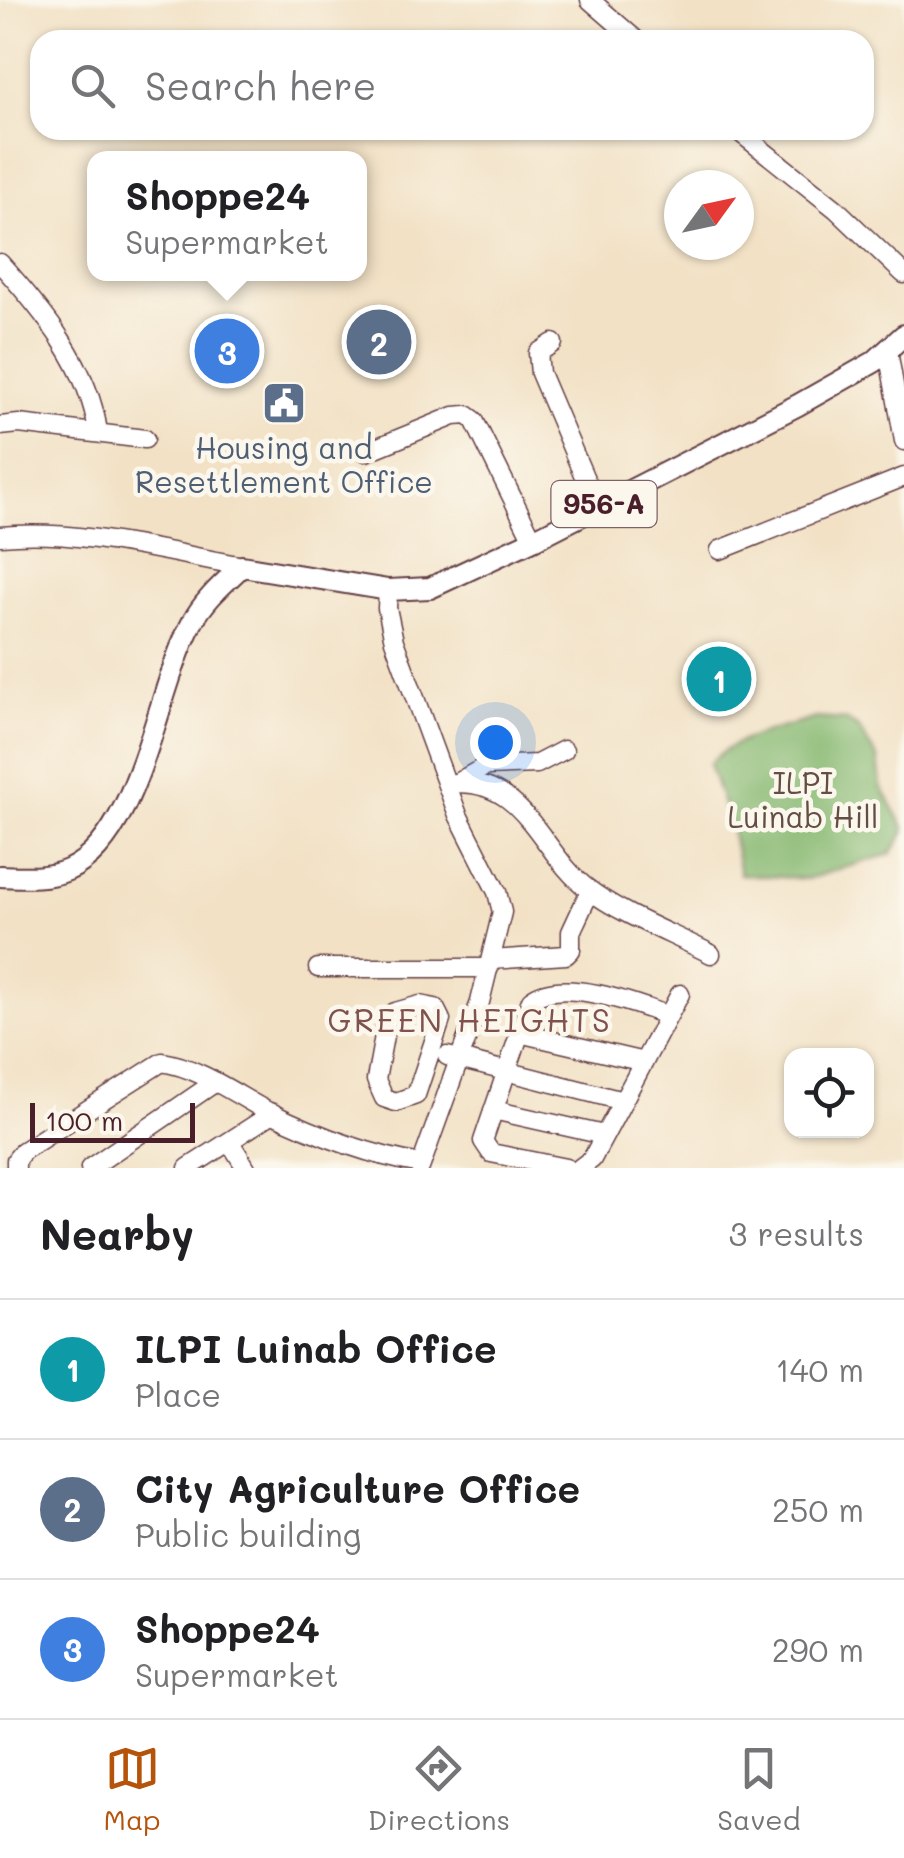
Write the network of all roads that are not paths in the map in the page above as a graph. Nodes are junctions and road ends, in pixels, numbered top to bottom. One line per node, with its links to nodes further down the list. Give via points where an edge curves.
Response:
1 (590, 0): 2 (street)
2 (624, 30)
3 (750, 140): 5 (street)
4 (0, 263): 10 (street, via 64,346 91,399)
5 (904, 274)
6 (904, 335): 8 (main road, 956-A)
7 (553, 344): 15 (street, via 538,354 540,373)
8 (888, 351): 12 (street); 15 (main road, 956-A, via 798,405)
9 (0, 426): 10 (street)
10 (98, 432): 11 (street)
11 (145, 439)
12 (904, 441)
13 (366, 452): 17 (street, via 468,415)
14 (904, 478): 18 (street)
15 (597, 507): 17 (main road, 956-A)
16 (0, 536): 19 (street, via 43,534)
17 (533, 540): 20 (main road, 956-A, via 430,588)
18 (720, 550)
19 (242, 566): 20 (main road, 956-A); 23 (main road, via 192,622 106,840 67,870)
20 (388, 590): 22 (street, via 394,641)
21 (564, 750): 22 (street, via 537,764 486,766)
22 (453, 783): 24 (street, via 486,786 517,807); 26 (street, via 476,856 501,903)
23 (0, 876)
24 (590, 890): 25 (street); 26 (street, via 566,955)
25 (711, 954)
26 (490, 964): 27 (street); 32 (street)
27 (318, 968)
28 (680, 994): 29 (street)
29 (666, 1016): 30 (street, via 602,995 547,992 531,1000); 33 (street)
30 (519, 1032): 33 (street); 34 (street)
31 (431, 1053): 31 (street, via 416,1095 396,1102 384,1098 376,1080 387,1019 408,1008 435,1008 441,1020); 32 (street)
32 (458, 1058): 34 (street); 41 (street)
33 (644, 1062): 36 (street)
34 (505, 1069): 36 (street); 37 (street)
35 (214, 1083): 38 (street); 42 (street, via 162,1062 22,1151); 43 (street)
36 (623, 1101): 39 (street)
37 (492, 1110): 39 (street); 46 (street, via 482,1135 491,1153)
38 (273, 1113): 40 (street); 41 (street, via 354,1148)
39 (604, 1135): 47 (street)
40 (230, 1142): 44 (street); 45 (street)
41 (420, 1166)
42 (16, 1168)
43 (90, 1168)
44 (188, 1168)
45 (246, 1168)
46 (566, 1168)
47 (580, 1168)

